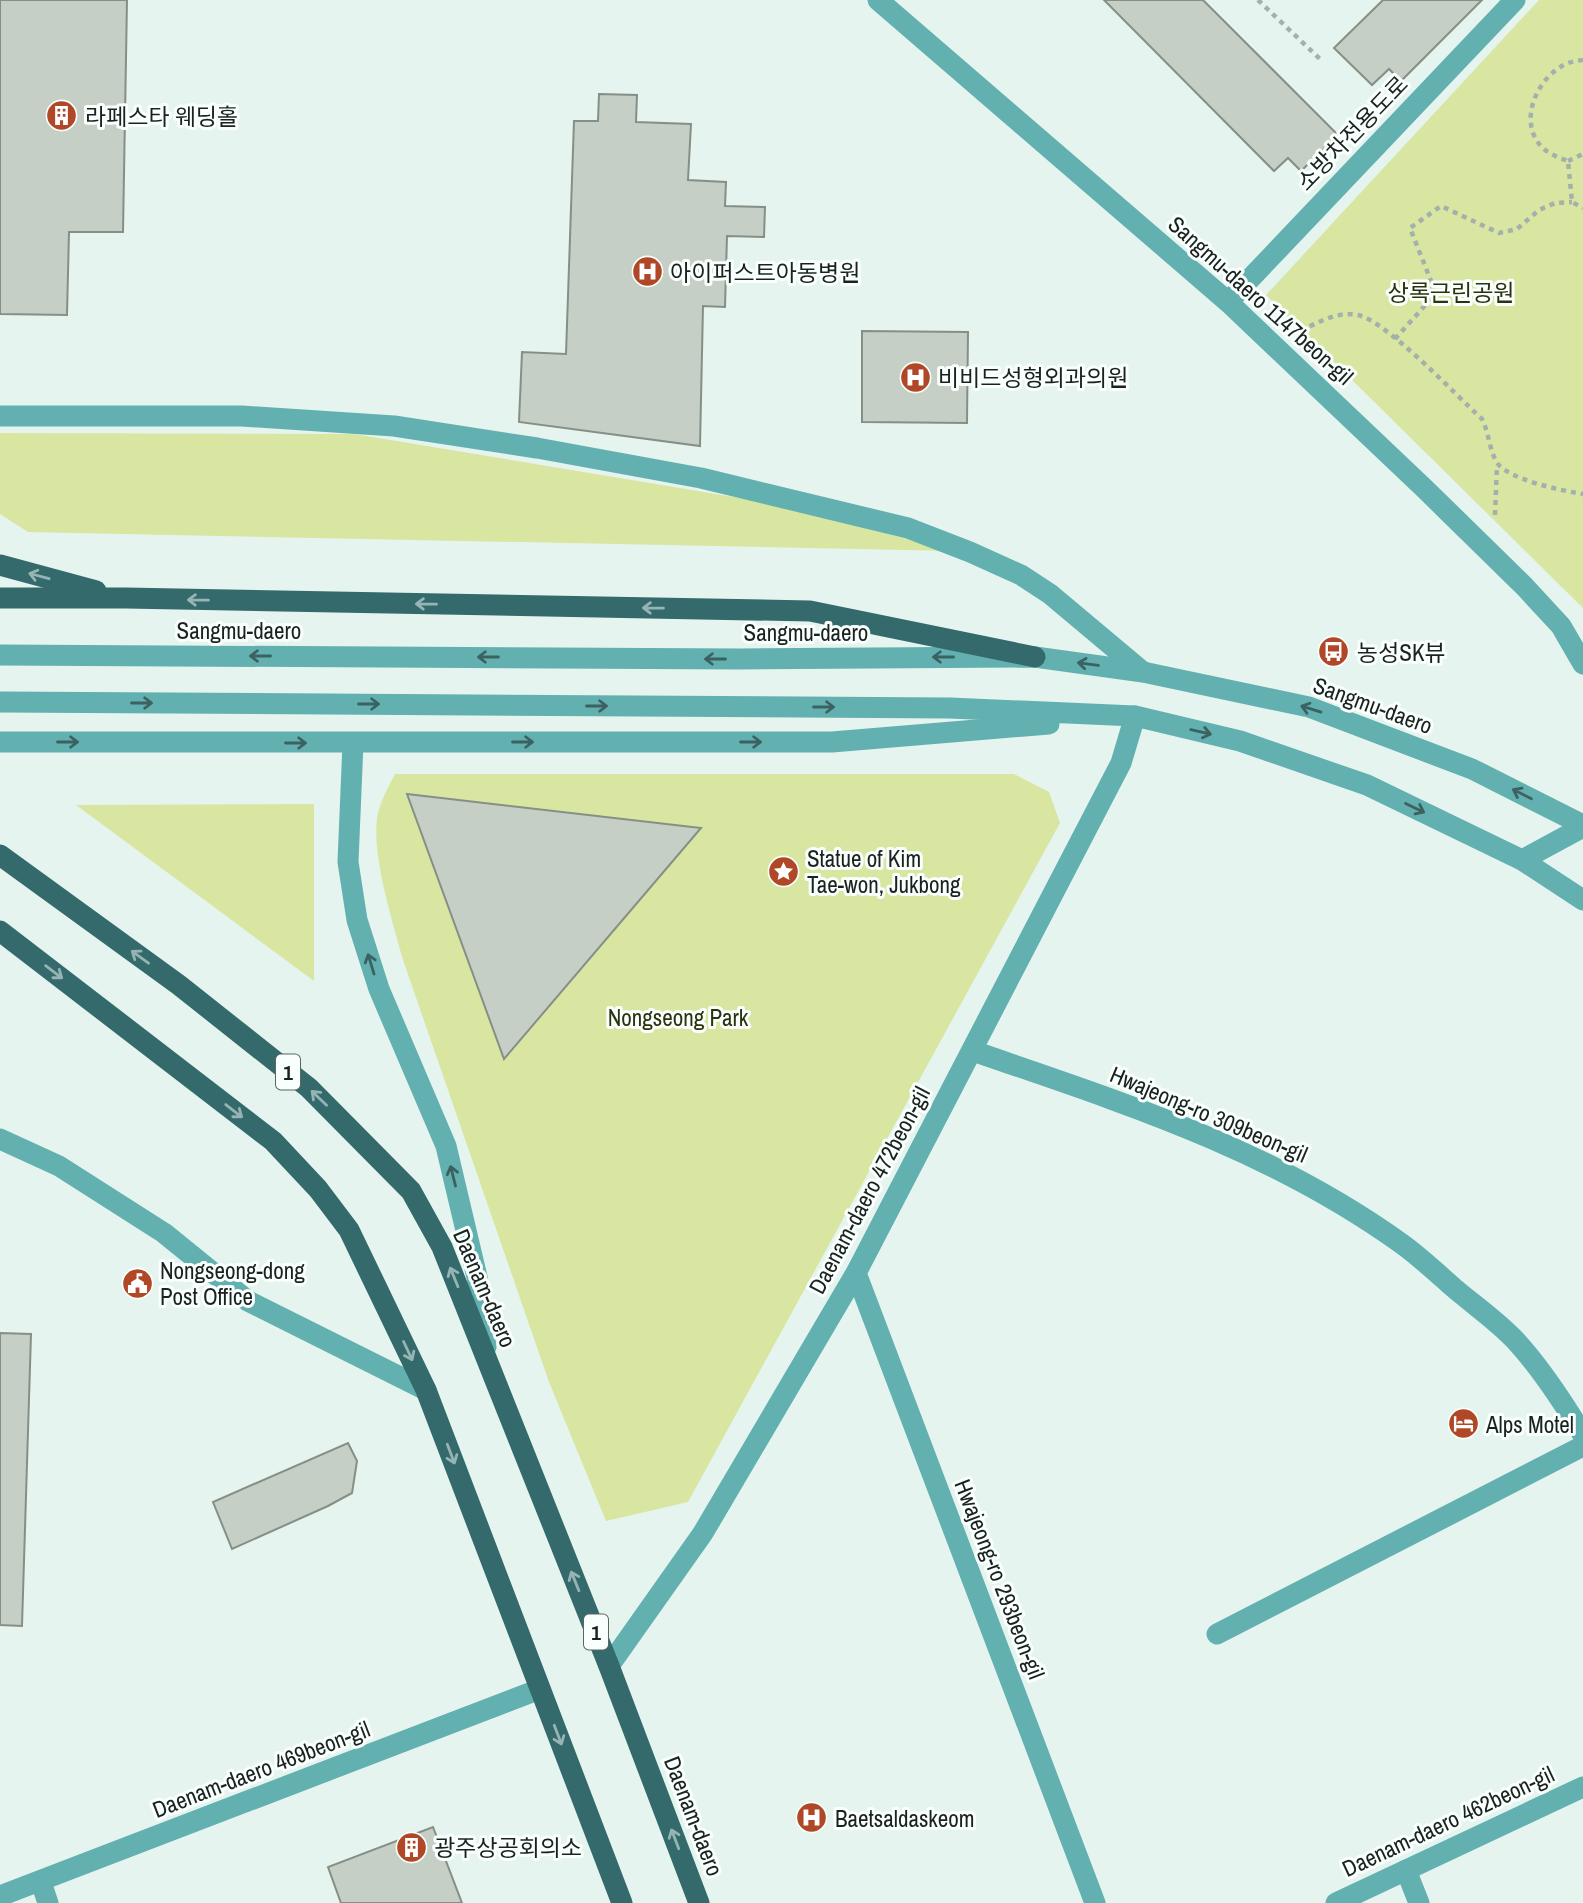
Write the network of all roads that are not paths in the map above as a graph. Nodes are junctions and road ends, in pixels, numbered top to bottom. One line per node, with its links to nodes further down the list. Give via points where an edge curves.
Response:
1 (878, 0): 3 (street, Sangmu-daero 1147beon-gil)
2 (1515, 0): 3 (street, 소방차전용도로)
3 (1228, 302): 10 (street, Sangmu-daero 1147beon-gil, via 1494,557 1561,626)
4 (0, 416): 11 (street, via 242,416 394,426 701,478 908,528 970,551 1050,594)
5 (0, 565): 7 (main road, one-way to 5)
6 (0, 598): 7 (main road)
7 (126, 598): 9 (main road, one-way to 7, via 810,611)
8 (0, 655): 9 (street, Sangmu-daero, one-way to 8)
9 (1035, 657): 11 (street, Sangmu-daero, one-way to 9)
10 (1583, 664)
11 (1143, 672): 16 (street, Sangmu-daero, one-way to 11, via 1472,769 1309,707)
12 (0, 702): 13 (street, one-way to 13, via 950,708)
13 (1135, 716): 15 (street, one-way to 13, via 832,741); 18 (street, one-way to 18, via 1240,741 1367,785); 21 (street, Daenam-daero 472beon-gil, via 1121,763)
14 (0, 742): 15 (street, one-way to 15)
15 (353, 743): 24 (street, one-way to 15, via 477,1277 446,1146 379,989 357,920 348,862)
16 (1583, 826): 18 (street, Sangmu-daero)
17 (0, 855): 24 (main road, Daenam-daero / 1, one-way to 17, via 442,1247 411,1191 309,1088 180,985)
18 (1522, 860): 19 (street)
19 (1583, 900)
20 (0, 931): 25 (main road, one-way to 25, via 273,1141 318,1189 349,1230)
21 (973, 1051): 23 (street, Daenam-daero 472beon-gil); 26 (street, Hwajeong-ro 309beon-gil, via 1206,1135 1349,1208 1404,1245 1514,1340 1562,1400)
22 (0, 1139): 25 (street, via 59,1166 164,1233 248,1301)
23 (856, 1273): 29 (street, Daenam-daero 472beon-gil, via 703,1533); 38 (street, Hwajeong-ro 293beon-gil)
24 (488, 1363): 29 (main road, Daenam-daero / 1, one-way to 24)
25 (426, 1390): 30 (main road, one-way to 30)
26 (1583, 1435)
27 (1583, 1446): 28 (street)
28 (1217, 1634)
29 (610, 1666): 37 (main road, Daenam-daero / 1, one-way to 29)
30 (540, 1689): 33 (street, Daenam-daero 469beon-gil); 36 (main road, one-way to 36)
31 (1583, 1787): 32 (street, Daenam-daero 462beon-gil)
32 (1406, 1870): 39 (street, Daenam-daero 462beon-gil); 40 (street)
33 (41, 1882): 34 (street, Daenam-daero 469beon-gil); 35 (street)
34 (0, 1896)
35 (48, 1903)
36 (622, 1903)
37 (699, 1903)
38 (1095, 1903)
39 (1336, 1903)
40 (1419, 1903)

